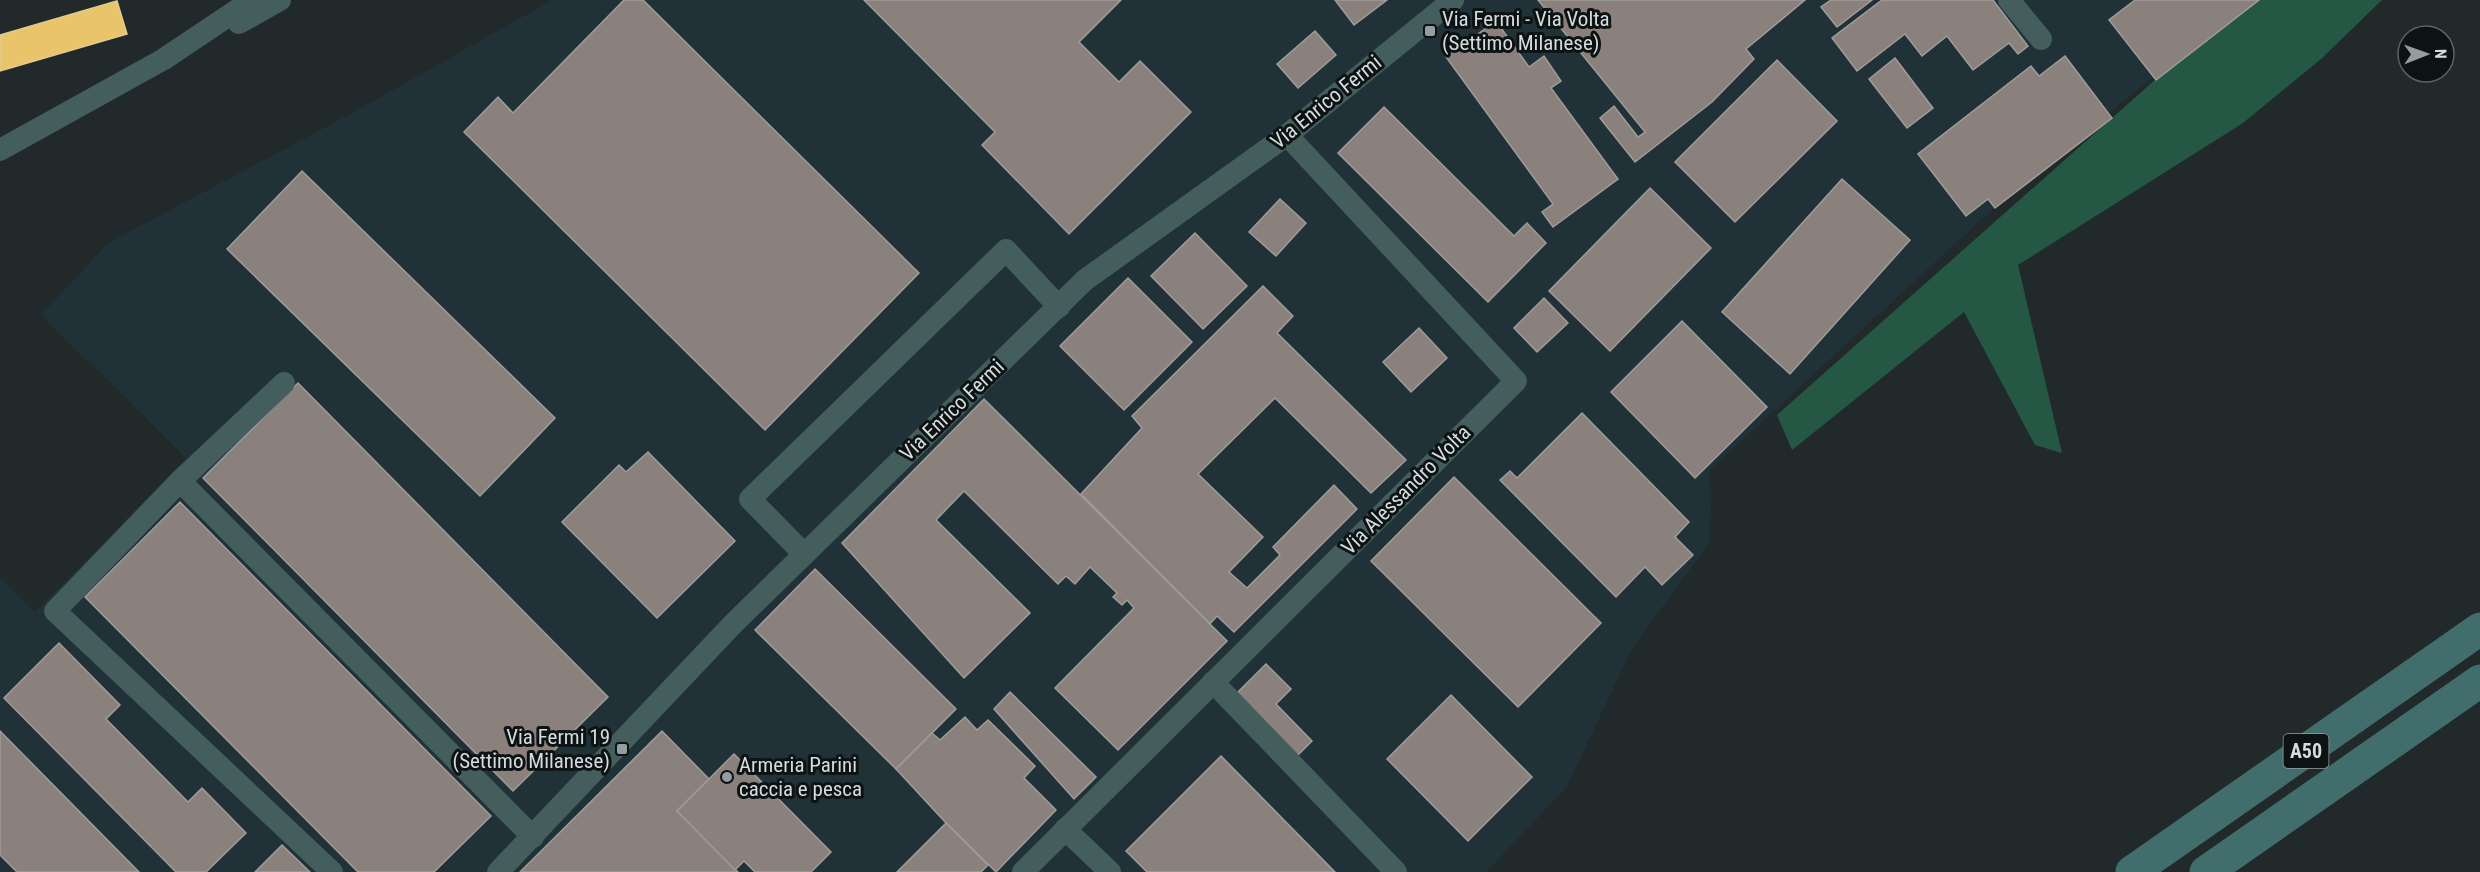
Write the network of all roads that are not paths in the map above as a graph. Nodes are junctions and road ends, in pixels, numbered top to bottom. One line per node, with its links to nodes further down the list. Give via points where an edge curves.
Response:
1 (252, 0): 6 (street)
2 (280, 0): 6 (street)
3 (1453, 0): 7 (street, Via Enrico Fermi)
4 (2009, 0): 5 (street)
5 (2041, 39)
6 (164, 58): 8 (street)
7 (1287, 135): 9 (street, Via Enrico Fermi, via 1085,280); 15 (street, Via Alessandro Volta, via 1516,381)
8 (0, 150)
9 (1059, 307): 12 (street, Via Enrico Fermi); 12 (street, via 1006,250 963,291 750,499)
10 (284, 383): 11 (street)
11 (180, 481): 17 (street); 18 (street, via 56,611)
12 (804, 554): 17 (street, Via Enrico Fermi)
13 (2480, 629): 23 (highway, A50)
14 (2480, 681): 24 (highway, A50)
15 (1213, 682): 16 (street, Via Alessandro Volta); 22 (street)
16 (1061, 833): 20 (street, Via Alessandro Volta); 21 (street)
17 (533, 837): 19 (street, Via Enrico Fermi)
18 (332, 872)
19 (498, 872)
20 (1023, 872)
21 (1110, 872)
22 (1396, 872)
23 (2132, 872)
24 (2206, 872)

